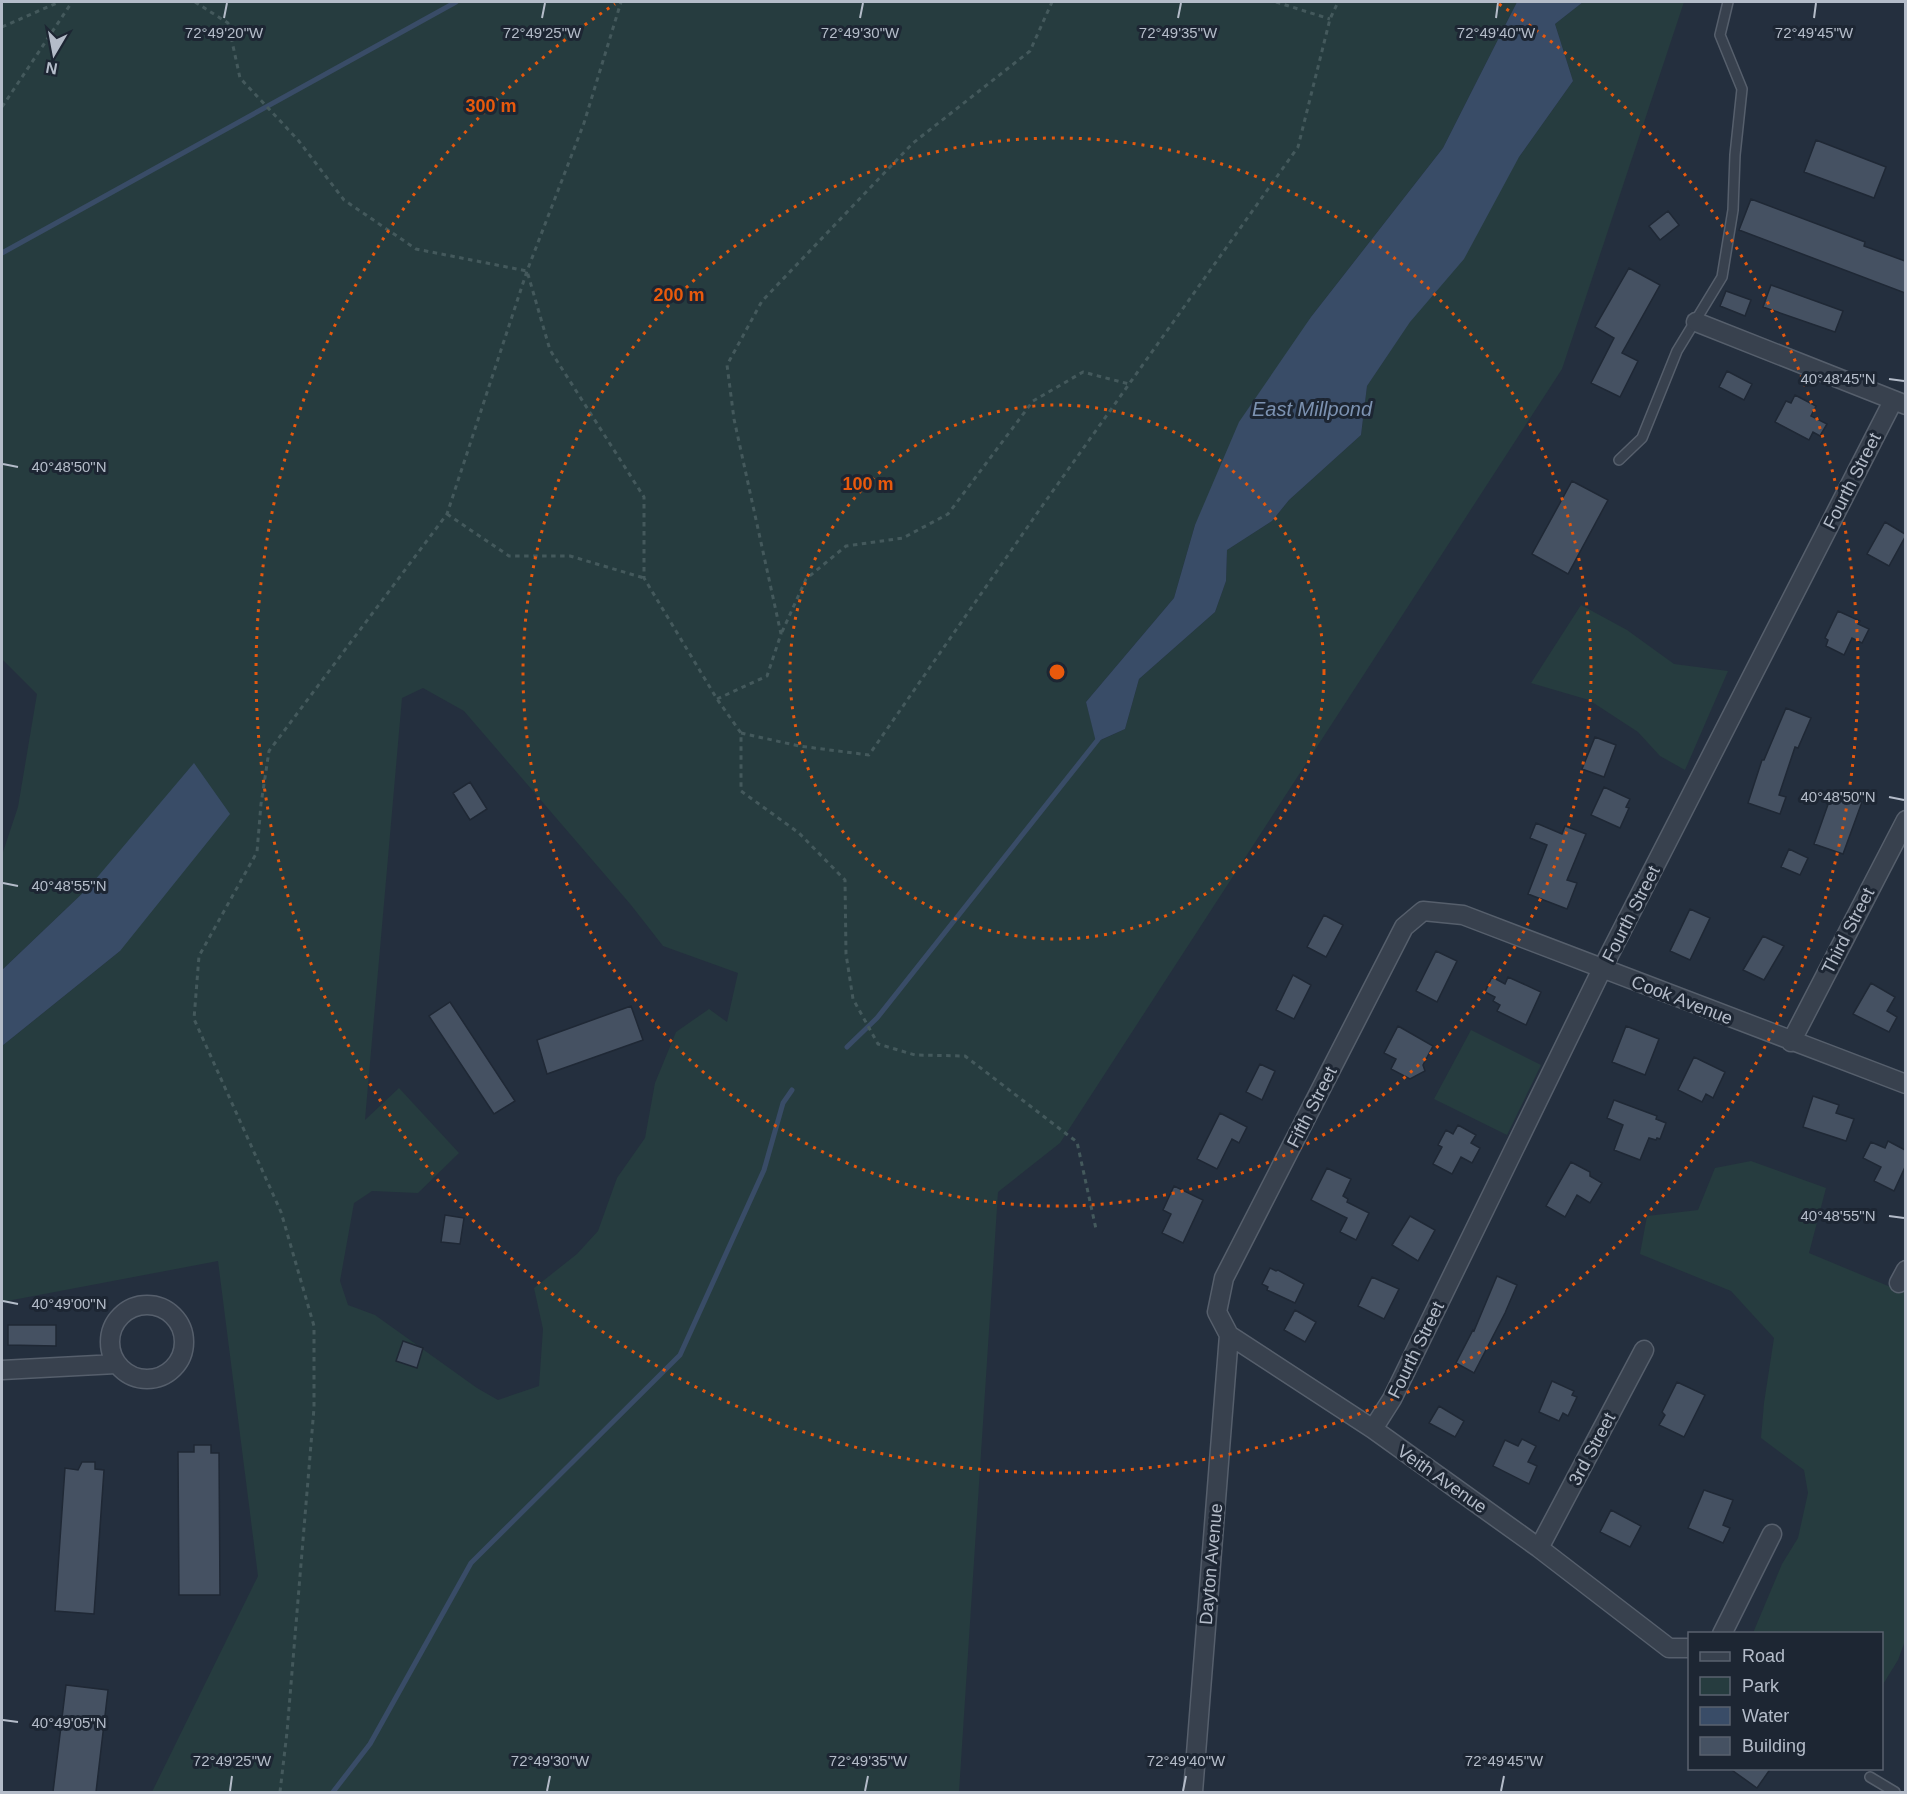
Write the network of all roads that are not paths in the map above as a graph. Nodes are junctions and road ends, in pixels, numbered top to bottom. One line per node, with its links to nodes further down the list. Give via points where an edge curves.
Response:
1 (1728, 2): 2 (lane, via 1720,34 1742,89 1733,210 1722,277)
2 (1696, 322): 3 (street); 4 (lane, via 1677,351 1641,438)
3 (1899, 403): 7 (street, Fourth Street)
4 (1619, 460)
5 (1905, 820): 8 (street, Third Street)
6 (1423, 911): 7 (street, Cook Avenue, via 1463,915); 10 (street, Fifth Street, via 1404,927 1224,1278)
7 (1602, 969): 8 (street, Cook Avenue); 15 (street, Fourth Street, via 1392,1399)
8 (1791, 1042): 9 (street, Cook Avenue)
9 (1905, 1084)
10 (1217, 1312): 11 (street, Veith Avenue)
11 (1229, 1335): 15 (street, Veith Avenue); 21 (street, Dayton Avenue)
12 (1644, 1350): 17 (street, 3rd Street)
13 (116, 1364): 13 (street, via 109,1341 111,1330 126,1311 137,1306 160,1307 179,1323 184,1335 180,1360 162,1377 149,1380 131,1376); 14 (street)
14 (2, 1370)
15 (1373, 1429): 17 (street, Veith Avenue)
16 (1772, 1534): 18 (street)
17 (1539, 1548): 19 (street, Veith Avenue, via 1669,1648)
18 (1723, 1632)
19 (1688, 1648)
20 (1870, 1778): 22 (lane)
21 (1193, 1792)
22 (1895, 1792)

